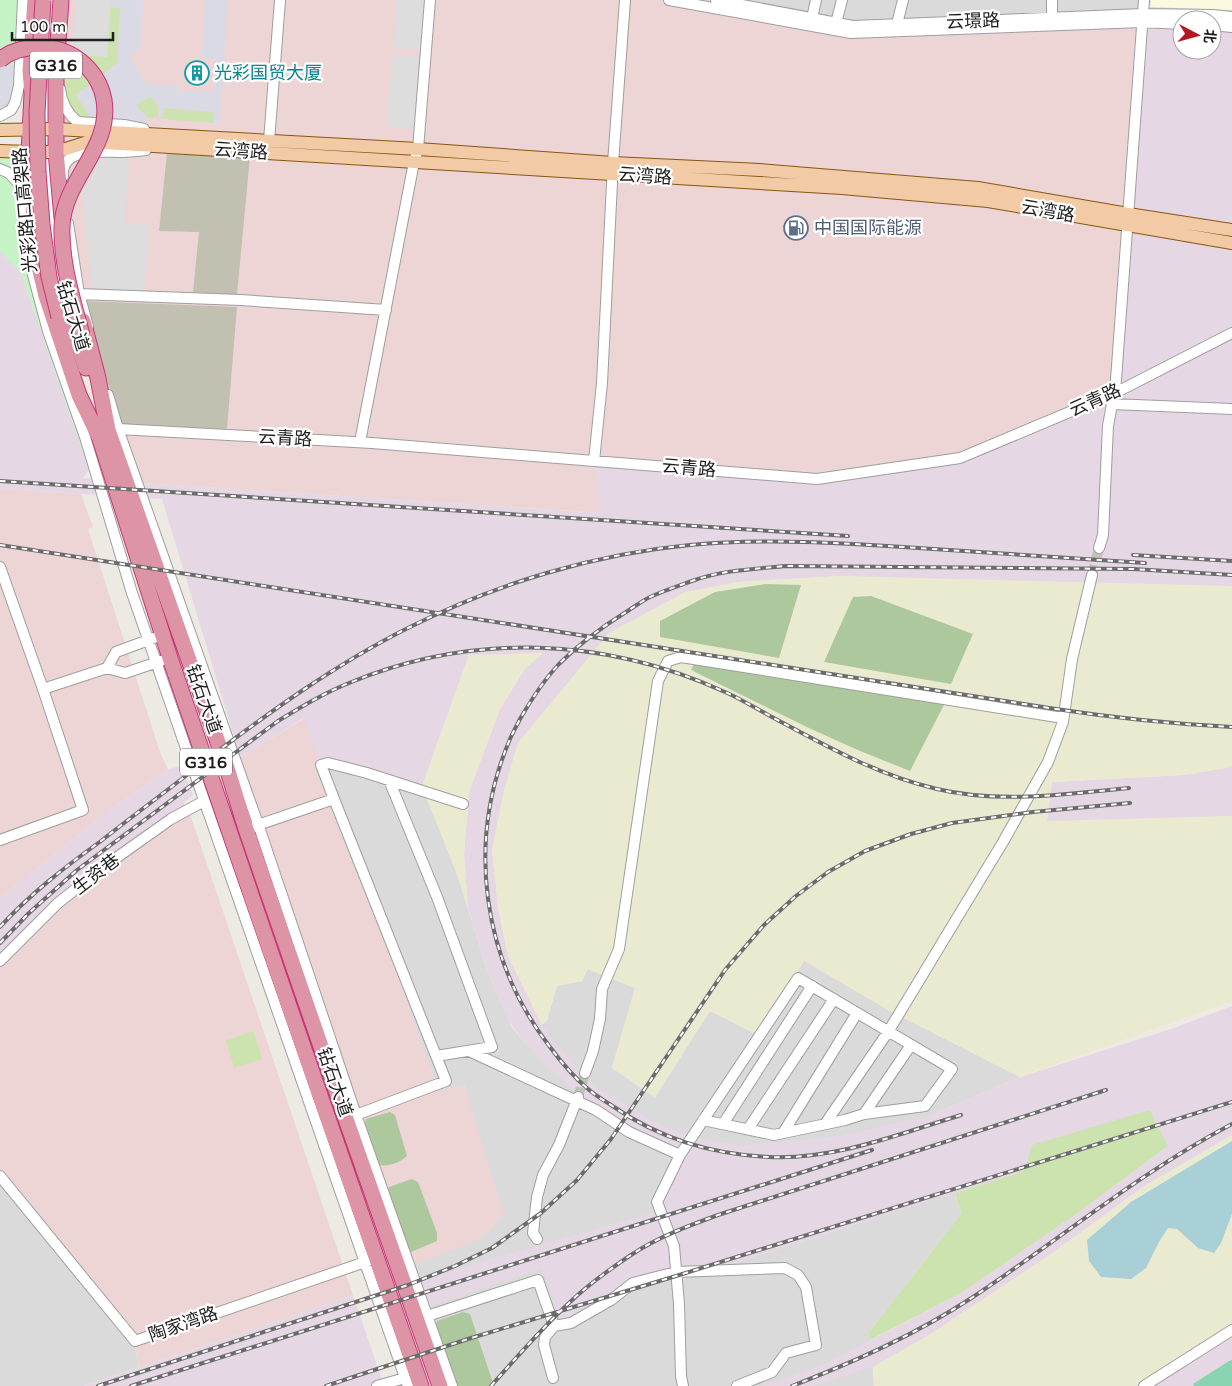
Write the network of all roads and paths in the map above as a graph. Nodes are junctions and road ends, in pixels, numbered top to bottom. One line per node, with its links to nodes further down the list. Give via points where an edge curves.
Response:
1 (23, 0): 26 (street)
2 (35, 0): 24 (highway, G316)
3 (43, 0): 49 (highway, 光彩路口高架路, bridge, via 37,113 38,172 49,277)
4 (50, 0): 49 (highway, 光彩路口高架路, via 44,114 46,172)
5 (61, 0): 29 (highway, G316)
6 (68, 0): 31 (street, via 60,92 72,118 78,122 124,126)
7 (280, 0): 32 (street)
8 (430, 0): 33 (street)
9 (625, 0): 38 (street)
10 (669, 0): 20 (street, 云璟路, via 851,34)
11 (716, 0): 18 (street, 云璟路)
12 (816, 0): 18 (street)
13 (842, 0): 22 (street)
14 (903, 0): 23 (street)
15 (1052, 0): 19 (street)
16 (1144, 0): 20 (street)
17 (1232, 17): 20 (street, 云璟路)
18 (812, 18): 22 (street, 云璟路)
19 (1052, 18): 20 (street, 云璟路); 23 (street, 云璟路)
20 (1142, 18): 21 (street, 云璟路); 40 (street)
21 (1172, 22)
22 (836, 23): 23 (street, 云璟路, via 852,26)
23 (897, 24)
24 (31, 57): 26 (street); 28 (highway, G316)
25 (0, 60): 52 (highway, bridge, via 17,50 60,49 86,66 95,76 103,94 106,110 104,127 70,195 62,226 67,277)
26 (19, 86): 27 (street, via 11,110)
27 (0, 116)
28 (29, 129): 29 (main road, 云湾路); 30 (main road, 云湾路); 35 (highway, 钻石大道 / G316)
29 (56, 129): 31 (main road, 云湾路); 36 (highway, 钻石大道 / G316)
30 (0, 130)
31 (176, 141): 32 (main road, 云湾路); 36 (main road, 云湾路, via 88,142); 37 (main road, 云湾路); 42 (street, via 122,152 89,152 75,155 65,162 62,171)
32 (269, 141): 33 (main road, 云湾路)
33 (418, 149): 37 (street); 38 (main road, 云湾路)
34 (0, 151): 35 (main road, 云湾路)
35 (28, 152): 36 (main road, 云湾路); 45 (highway, 钻石大道 / G316)
36 (56, 152): 46 (highway, 钻石大道 / G316)
37 (414, 162): 38 (main road, 云湾路); 48 (street)
38 (613, 168): 40 (main road, 云湾路, via 770,171 983,188); 57 (street, via 602,384)
39 (0, 169): 41 (street, via 9,173 21,186)
40 (1128, 220): 43 (main road, 云湾路); 44 (main road, 云湾路); 51 (street)
41 (25, 226): 45 (street); 58 (street, via 30,264 48,332)
42 (68, 228): 46 (street); 47 (street)
43 (1232, 230)
44 (1232, 243)
45 (37, 258): 55 (highway, 钻石大道 / G316, via 46,296 79,395)
46 (72, 280): 55 (highway, 钻石大道 / G316, via 98,378)
47 (80, 294): 48 (street); 55 (street)
48 (386, 310): 56 (street)
49 (64, 316): 52 (highway, 光彩路口高架路); 55 (highway, 光彩路口高架路)
50 (1232, 333): 51 (street, 云青路)
51 (1115, 392): 53 (street); 57 (street, 云青路, via 960,458 817,479)
52 (95, 395): 55 (highway, 光彩路口高架路)
53 (1112, 404): 54 (street); 59 (street, via 1103,535)
54 (1232, 409)
55 (108, 433): 56 (street, 云青路); 58 (street); 62 (highway, 钻石大道 / G316); 73 (highway, 钻石大道 / G316, via 227,768); 73 (street, via 132,470)
56 (360, 442): 57 (street, 云青路)
57 (594, 461)
58 (102, 492): 63 (street)
59 (1099, 548)
60 (0, 567): 67 (street)
61 (1092, 575): 68 (street, via 1072,659)
62 (163, 636): 63 (street); 64 (highway, 钻石大道 / G316)
63 (148, 639): 65 (street); 66 (street, via 116,652)
64 (170, 658): 65 (street); 96 (highway, 钻石大道 / G316)
65 (156, 663): 66 (street, via 125,673); 71 (street)
66 (107, 668): 67 (street)
67 (43, 689): 74 (street, via 82,810)
68 (1063, 718): 80 (street, via 1048,762 1008,834); 84 (street, via 680,657 668,661 658,681 619,949 602,989 600,1019)
69 (389, 780): 70 (street, via 328,763 321,765); 72 (street); 82 (street, via 437,897 492,1047)
70 (334, 799): 73 (street); 83 (street)
71 (204, 801): 75 (street, 生资巷, via 171,818 58,903); 96 (street)
72 (463, 804)
73 (252, 827): 79 (highway, 钻石大道 / G316)
74 (0, 840)
75 (0, 961)
76 (812, 986): 77 (street); 88 (street, via 798,978); 89 (street)
77 (834, 999): 78 (street); 91 (street)
78 (857, 1013): 80 (street); 92 (street)
79 (320, 1025): 87 (street); 93 (highway, 钻石大道 / G316)
80 (888, 1032): 81 (street); 90 (street)
81 (911, 1045): 86 (street); 86 (street, via 952,1069 925,1106)
82 (469, 1051): 83 (street); 85 (street)
83 (436, 1056): 87 (street, via 446,1081)
84 (586, 1073)
85 (577, 1099): 94 (street, via 629,1132); 97 (street, via 543,1175 533,1232)
86 (864, 1114): 90 (street)
87 (356, 1115): 93 (street)
88 (703, 1120): 89 (street); 94 (street)
89 (723, 1124): 91 (street)
90 (824, 1124): 92 (street)
91 (748, 1129): 92 (street, via 774,1135)
92 (783, 1133)
93 (358, 1137): 100 (street); 107 (highway, 钻石大道 / G316)
94 (680, 1155): 99 (street, via 657,1202 674,1246)
95 (0, 1176): 98 (street, 陶家湾路, via 135,1341)
96 (351, 1202): 98 (highway, 钻石大道 / G316)
97 (537, 1239)
98 (371, 1260): 104 (street); 106 (highway, 钻石大道 / G316)
99 (676, 1272): 101 (street, via 633,1283 571,1323); 109 (street); 110 (street, via 784,1268 798,1275 806,1287 816,1345 786,1353 772,1372)
100 (427, 1316): 101 (street, via 538,1280); 108 (street)
101 (554, 1326): 103 (street, via 545,1337 544,1345)
102 (1232, 1330): 111 (street)
103 (553, 1378)
104 (407, 1382): 105 (street)
105 (377, 1386)
106 (421, 1386)
107 (440, 1386)
108 (452, 1386)
109 (683, 1386)
110 (738, 1386)
111 (1144, 1386)

